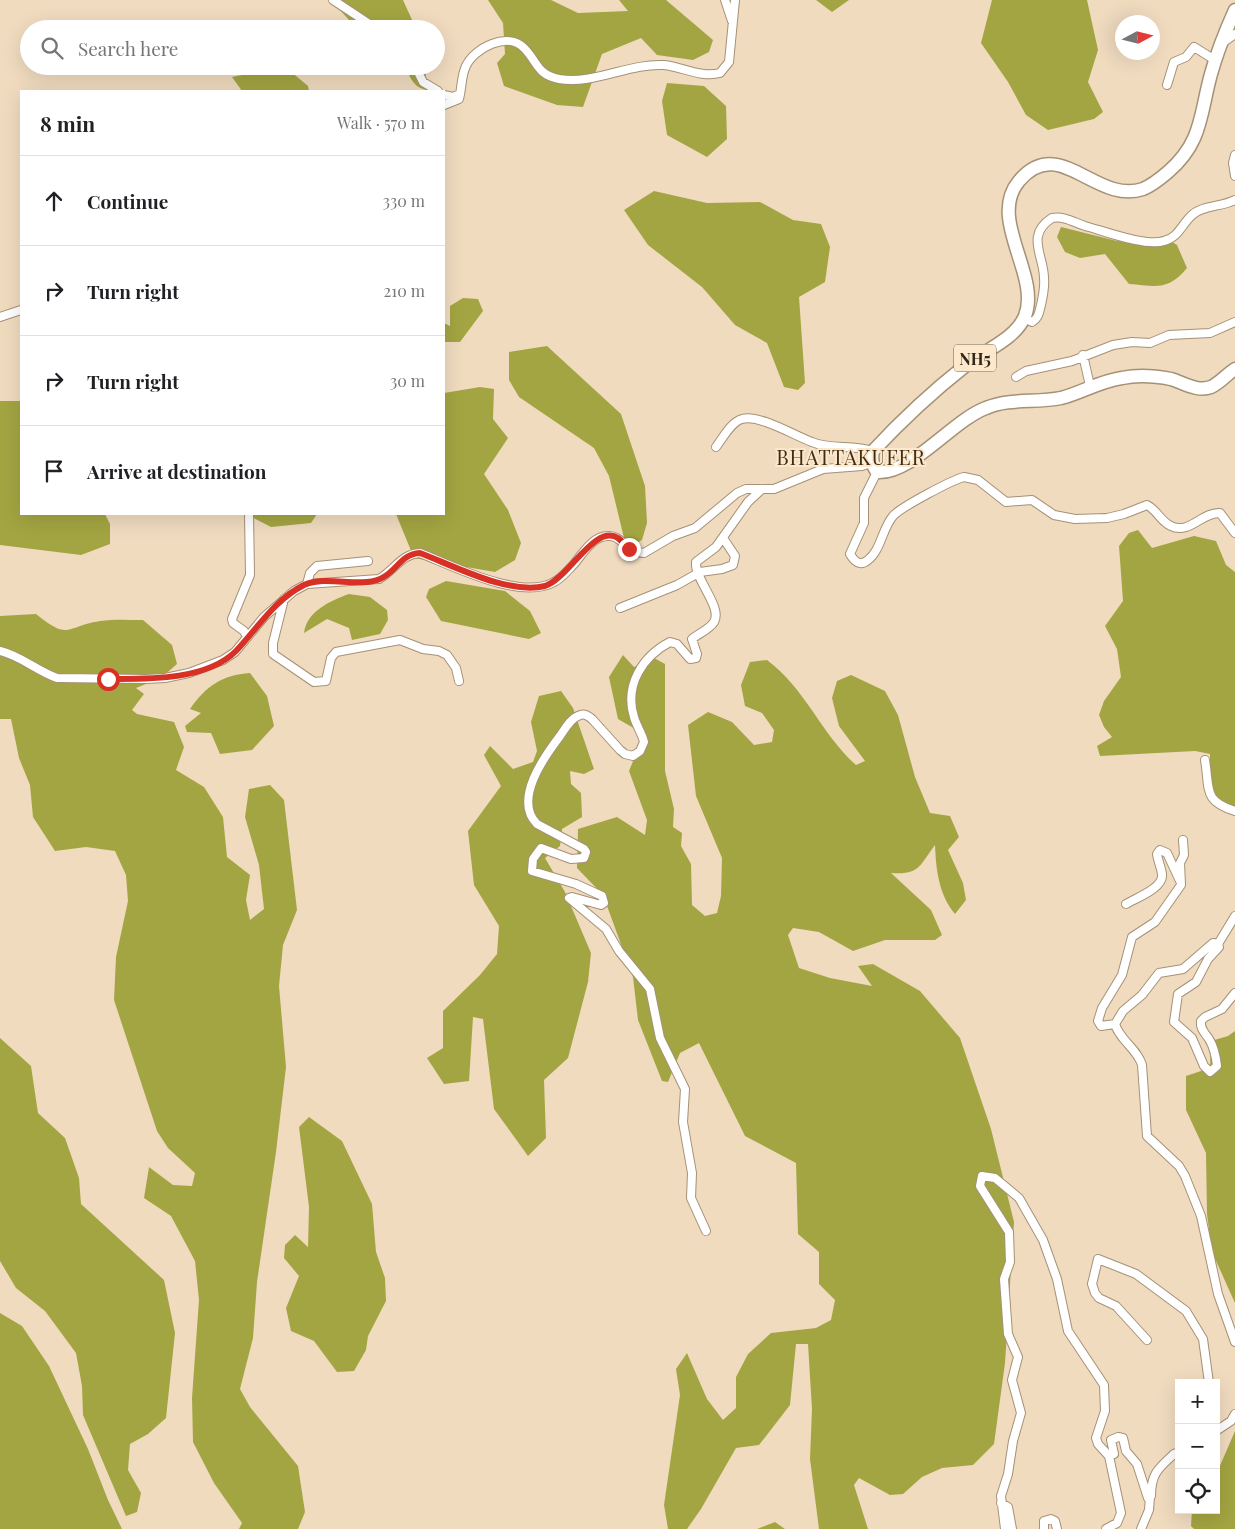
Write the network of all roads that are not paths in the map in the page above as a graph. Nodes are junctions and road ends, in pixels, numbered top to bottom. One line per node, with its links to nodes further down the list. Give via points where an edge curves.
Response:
1 (333, 0): 5 (street)
2 (726, 0): 6 (street)
3 (735, 0): 6 (street)
4 (1235, 10): 8 (highway)
5 (363, 20)
6 (733, 25): 13 (street, via 729,62 720,73 703,74 664,65 614,71 584,79 559,78 547,76 539,70 524,47 505,41 495,43 471,58 462,78)
7 (1235, 34): 8 (street)
8 (1221, 44): 9 (highway)
9 (1215, 60): 11 (street, via 1194,47 1174,62); 21 (highway, via 1197,135 1187,152 1158,181 1143,189 1122,191 1105,188 1070,168 1048,164 1028,171 1017,183 1011,196 1010,222 1027,287 1028,305)
10 (420, 75): 12 (street, via 423,82)
11 (1167, 85)
12 (436, 90)
13 (460, 94): 14 (street); 15 (street, via 456,102)
14 (445, 95)
15 (445, 105)
16 (1235, 155): 17 (street, via 1232,163)
17 (1235, 176)
18 (1235, 200): 21 (street, via 1200,210 1174,237 1158,243 1084,226 1068,218 1052,218 1041,229 1038,240 1044,277 1039,314 1032,322)
19 (20, 310): 20 (street)
20 (0, 317)
21 (1024, 318): 28 (highway, NH5, via 1016,331 966,364 902,420)
22 (1235, 322): 23 (street, via 1210,334 1169,335 1156,341 1123,343)
23 (1083, 355): 25 (street, via 1072,361 1026,371); 26 (street)
24 (1235, 369): 26 (highway, via 1210,387 1194,388 1170,379 1144,376)
25 (1016, 377)
26 (1090, 386): 29 (highway, via 1062,397 986,407 968,416 899,469)
27 (716, 447): 28 (street, via 733,425 748,418 815,444 852,446)
28 (872, 454): 29 (highway); 30 (street, via 868,464 862,466 823,469 783,486)
29 (877, 472): 32 (street, via 864,498 864,524 850,554 859,564 867,562 873,555 893,516 964,477 978,480 1006,502 1032,500 1062,517 1107,518 1147,505 1175,528 1191,525 1206,515 1220,513)
30 (762, 489): 33 (street, via 748,502); 36 (street, via 737,493 695,528 673,536 644,553 629,549 610,535 596,539 563,576 544,586 525,588 504,584 420,553 404,557 379,580)
31 (249, 515): 39 (street, via 250,574 232,619)
32 (1235, 533)
33 (723, 538): 35 (street, via 696,562); 35 (street, via 735,556 733,565)
34 (368, 561): 36 (street, via 317,566 310,573)
35 (697, 573): 38 (street, via 677,585); 51 (street, via 714,608 714,622 692,639 696,658 690,659 677,644 670,642 646,659 638,671 632,698 633,716 644,742 640,751 633,756 625,754 592,719 580,714 570,722 548,753 534,779 528,802 536,824 586,852 584,858 571,858 541,848 533,860 532,871 601,895 602,905 569,898 606,929 619,951 649,986 661,1042 685,1089 683,1122 693,1180 691,1198)
36 (307, 584): 37 (street)
37 (284, 598): 39 (street); 41 (street, via 273,654 314,682 326,681 331,658 341,649 400,640 446,655 456,668)
38 (620, 608)
39 (247, 637): 40 (street, via 235,652 223,660 189,674 165,678 57,678 42,673 21,658)
40 (0, 651)
41 (459, 681)
42 (1205, 760): 43 (street, via 1212,799)
43 (1235, 811)
44 (1183, 840): 45 (street)
45 (1181, 883): 46 (street, via 1167,853 1160,850 1157,854 1161,880); 50 (street, via 1155,922 1132,937 1122,975 1098,1017 1101,1026)
46 (1126, 904)
47 (1235, 916): 48 (street)
48 (1218, 944): 49 (street, via 1198,979 1178,994 1173,1019 1192,1038 1208,1072 1217,1065 1200,1021 1219,1012); 50 (street, via 1208,946 1183,969 1159,973)
49 (1235, 993)
50 (1115, 1024): 53 (street, via 1142,1064 1147,1136 1179,1166 1198,1207 1218,1294)
51 (706, 1231)
52 (1147, 1340): 54 (street, via 1116,1306 1095,1294 1092,1282 1098,1258 1136,1274 1186,1312 1203,1339)
53 (1235, 1342)
54 (1208, 1379)
55 (1235, 1414): 56 (street)
56 (1220, 1428)
57 (1175, 1454): 59 (street, via 1155,1474)
58 (1109, 1456): 59 (street, via 1114,1454 1111,1440 1122,1437 1126,1451 1137,1464 1146,1496); 60 (street, via 1096,1438 1105,1415 1104,1385 1068,1331 1057,1279 1043,1240 1019,1198 995,1178 982,1176 980,1186 1009,1232 1010,1262 1004,1279 1008,1334 1018,1357 1012,1380 1021,1413); 65 (street, via 1121,1513 1117,1523)
59 (1150, 1497): 66 (street, via 1150,1510)
60 (1001, 1503): 61 (street); 62 (street, via 1008,1507)
61 (1005, 1529)
62 (1012, 1529)
63 (1044, 1529): 64 (street, via 1044,1522 1051,1519)
64 (1057, 1529)
65 (1106, 1529)
66 (1141, 1529)

